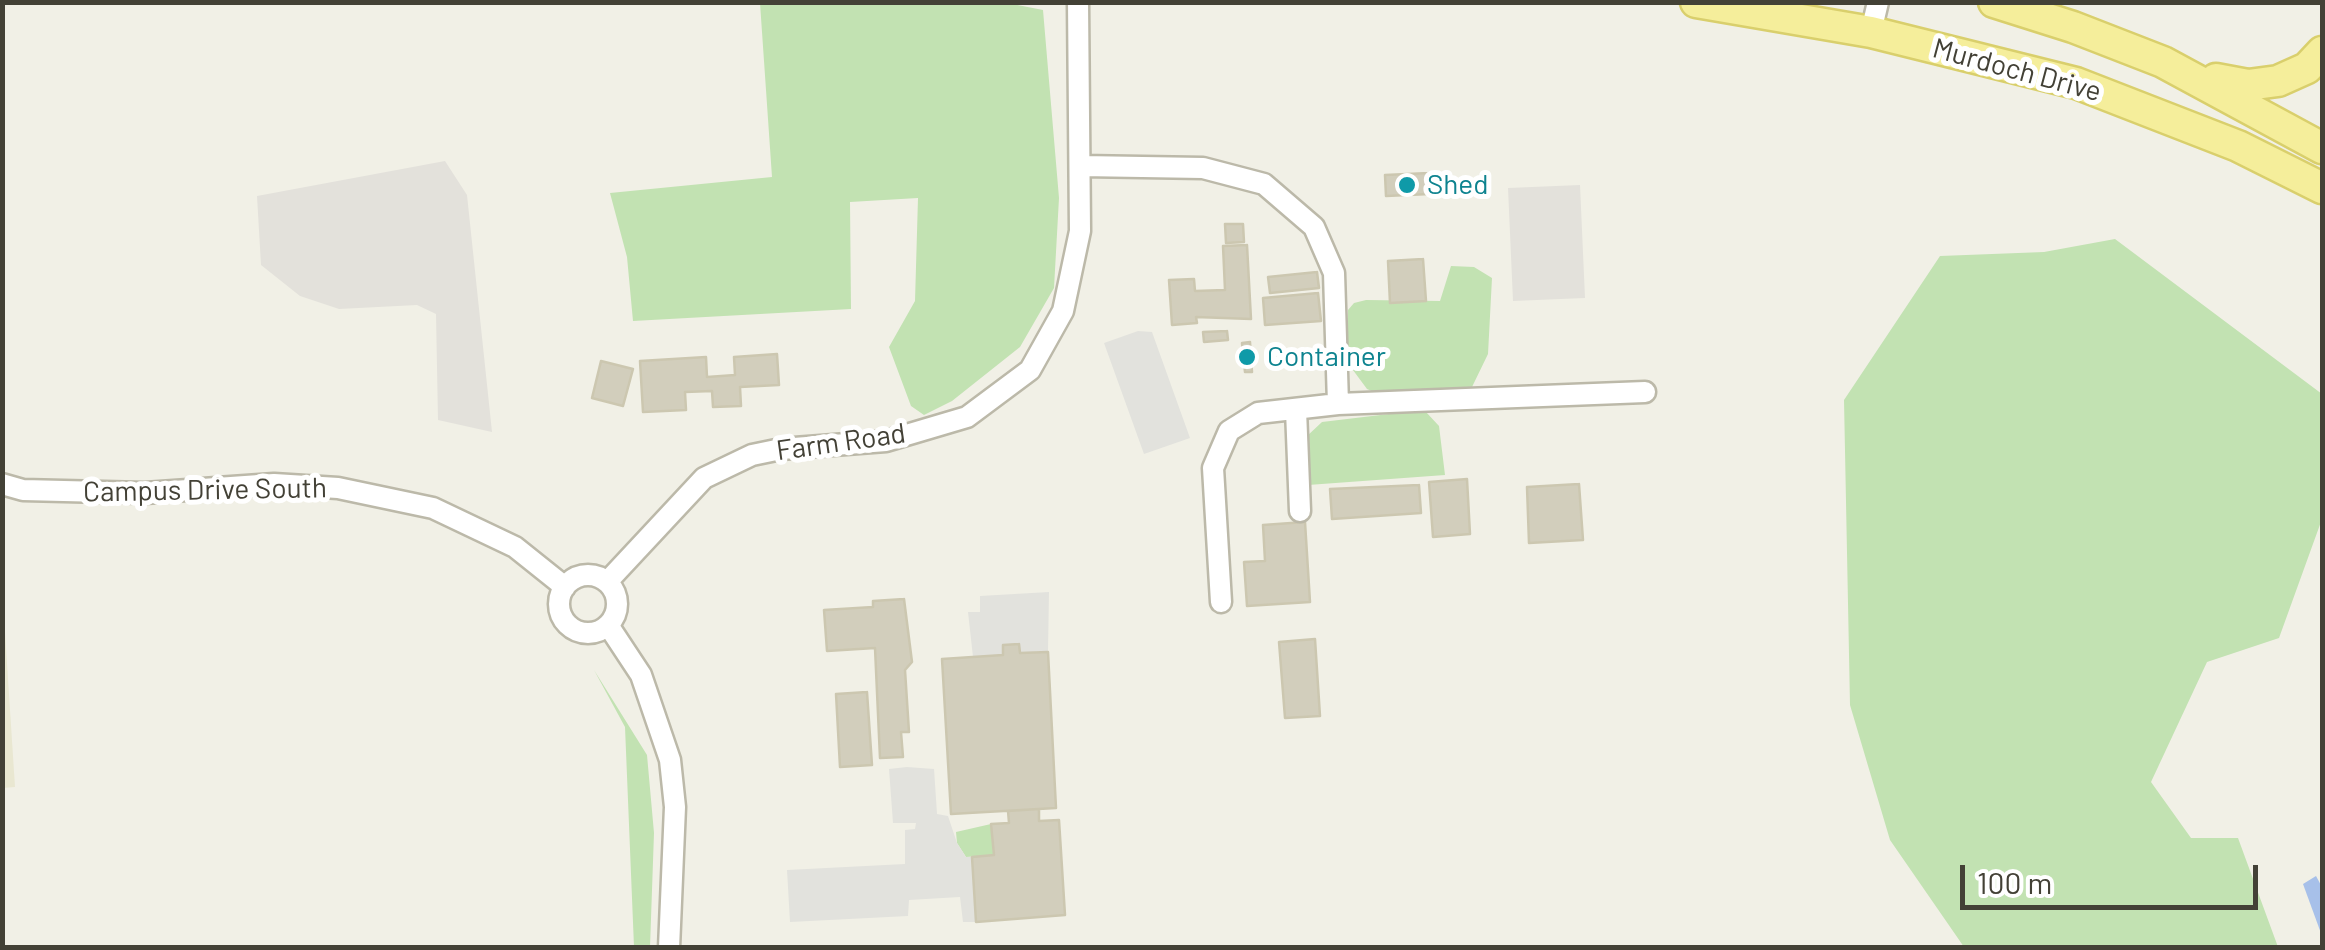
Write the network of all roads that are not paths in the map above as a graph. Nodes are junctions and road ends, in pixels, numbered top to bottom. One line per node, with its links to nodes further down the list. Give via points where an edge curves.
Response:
1 (1078, 2): 8 (street, Farm Road)
2 (1696, 2): 4 (main road, Murdoch Drive)
3 (1994, 2): 6 (main road, Murdoch Drive, via 2106,38)
4 (1874, 17): 9 (main road, Murdoch Drive, via 2116,97)
5 (2322, 52): 6 (main road, via 2307,68 2278,81 2248,84)
6 (2188, 74): 7 (main road, Murdoch Drive)
7 (2322, 148)
8 (1082, 166): 11 (street, via 1203,168 1264,184 1314,226 1334,273); 15 (street, Farm Road, via 1073,274 1063,311 1030,370 966,417 886,441 767,452 704,478)
9 (2322, 188)
10 (1645, 392): 11 (street)
11 (1338, 404): 12 (street)
12 (1296, 410): 14 (street); 17 (street, via 1258,412 1229,430 1213,468)
13 (2, 484): 16 (street, Campus Drive South, via 145,493 274,484 338,488 433,508 514,547)
14 (1300, 511)
15 (607, 582): 16 (street, via 585,576); 18 (street, via 616,600)
16 (565, 587): 18 (street, via 559,606 567,624 585,633)
17 (1221, 602)
18 (608, 625): 19 (street, via 640,675 670,760 675,808)
19 (668, 948)

